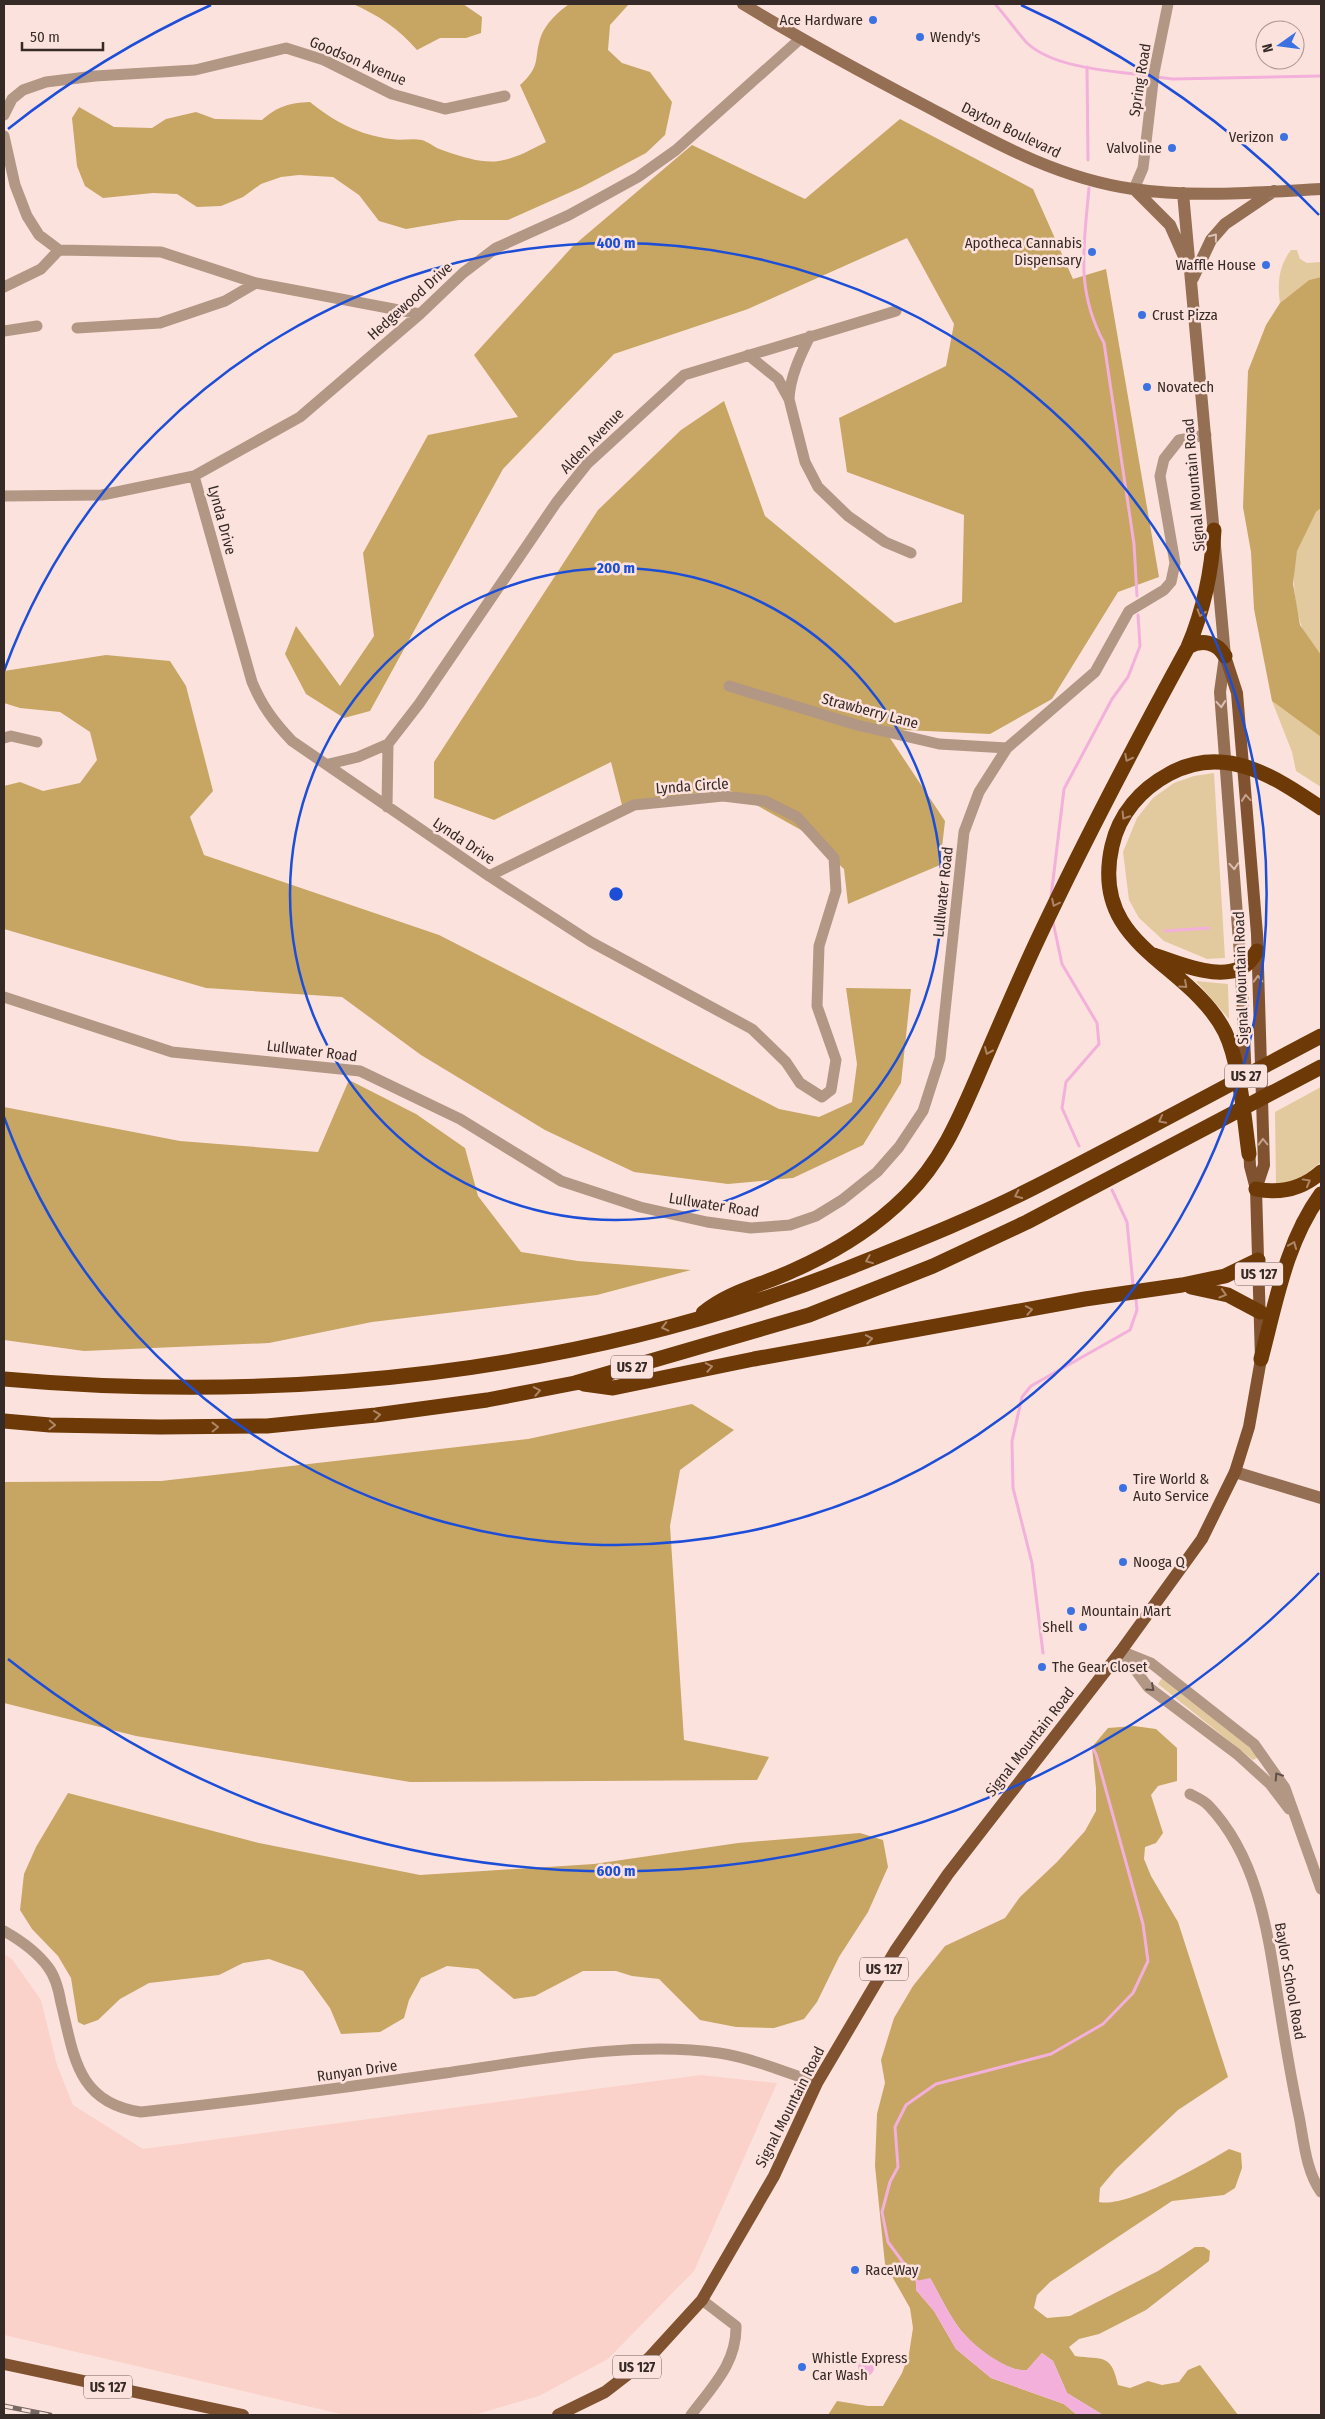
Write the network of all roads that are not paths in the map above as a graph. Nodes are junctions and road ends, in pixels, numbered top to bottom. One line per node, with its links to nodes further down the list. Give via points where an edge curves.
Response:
1 (744, 4): 3 (main road, Dayton Boulevard)
2 (1168, 4): 8 (street, Spring Road, via 1154,73 1143,168)
3 (800, 39): 8 (main road, Dayton Boulevard, via 1000,146 1068,175); 16 (street, Hedgewood Drive, via 676,150 638,177 569,215 496,248)
4 (505, 96): 5 (street, Goodson Avenue, via 445,109 392,94 324,60 286,48 195,70 46,82 22,90 12,99)
5 (4, 115)
6 (4, 136): 11 (street, via 15,185 27,216 39,235)
7 (1321, 189): 9 (main road, Dayton Boulevard)
8 (1134, 190): 10 (main road, Dayton Boulevard); 12 (main road, via 1170,224)
9 (1274, 191): 10 (main road, Dayton Boulevard); 12 (main road, one-way to 9, via 1211,240 1225,224)
10 (1183, 193): 12 (main road, Signal Mountain Road)
11 (58, 250): 13 (street, via 161,252); 14 (street, via 41,269)
12 (1192, 280): 23 (main road, Signal Mountain Road)
13 (256, 283): 16 (street); 18 (street, via 225,301 160,323)
14 (4, 287)
15 (896, 311): 20 (street, Alden Avenue)
16 (420, 314): 24 (street, Hedgewood Drive, via 300,417)
17 (37, 326): 19 (street)
18 (77, 328)
19 (4, 331)
20 (810, 336): 21 (street, Alden Avenue); 22 (street, via 789,388)
21 (748, 355): 22 (street, via 778,379); 33 (street, Alden Avenue, via 684,375 587,464 556,503 419,704)
22 (789, 399): 27 (street, via 805,462 818,487 848,516 885,542)
23 (1206, 435): 26 (main road, Signal Mountain Road); 34 (street, Lullwater Road, via 1180,440 1164,459 1160,476 1175,564 1171,582 1164,590 1129,611 1095,672)
24 (194, 476): 25 (street, Hedgewood Drive, via 102,495); 35 (street, Lynda Drive, via 242,653 262,705 292,740)
25 (4, 496)
26 (1214, 530): 28 (highway, one-way to 28, via 1207,591); 29 (main road, Signal Mountain Road)
27 (911, 553)
28 (1188, 647): 29 (highway, via 1198,642 1210,643); 53 (highway, one-way to 53, via 1073,865 955,1128 937,1160 906,1197 848,1241 792,1271 721,1299)
29 (1225, 656): 39 (main road, Signal Mountain Road, one-way to 29, via 1237,693); 41 (main road, Signal Mountain Road, one-way to 41, via 1220,692)
30 (729, 686): 34 (street, Strawberry Lane, via 857,724 939,744)
31 (4, 738): 32 (street, via 11,736)
32 (37, 742)
33 (388, 744): 35 (street, Alden Avenue, via 358,757); 36 (street)
34 (1007, 748): 42 (street, Lullwater Road, via 979,792 964,832 940,1058 923,1110 899,1147 877,1172 836,1204 816,1216 790,1225 751,1228 707,1222 640,1207 561,1181 460,1119 360,1071 172,1052)
35 (329, 764): 36 (street, Lynda Drive)
36 (387, 807): 38 (street, Lynda Drive)
37 (1321, 808): 40 (highway, one-way to 40, via 1257,769 1234,763 1189,766 1156,781 1121,820 1108,861 1108,881 1119,917)
38 (489, 876): 44 (street, Lynda Drive, via 591,942 752,1030 786,1062 800,1083 822,1097 831,1090); 44 (street, Lynda Circle, via 634,805 723,796 765,802 797,818 834,858 836,891 819,946 817,1006)
39 (1257, 951): 41 (highway); 48 (main road, Signal Mountain Road, one-way to 39, via 1264,1165)
40 (1148, 953): 41 (highway, via 1205,970); 46 (highway, one-way to 46, via 1215,1015 1225,1033 1233,1055)
41 (1241, 968): 46 (main road, Signal Mountain Road)
42 (4, 997)
43 (1321, 1036): 53 (highway, US 27, one-way to 53, via 1004,1202 843,1270)
44 (836, 1060)
45 (1321, 1067): 56 (highway, US 27, via 1026,1222 933,1266 809,1315)
46 (1249, 1154): 48 (main road, US 127)
47 (1321, 1172): 48 (highway, one-way to 47, via 1288,1190 1307,1183)
48 (1256, 1189): 50 (main road, Signal Mountain Road / US 127)
49 (1321, 1194): 54 (highway, one-way to 49, via 1288,1258 1306,1216)
50 (1258, 1260): 51 (highway, via 1225,1276); 52 (main road, Signal Mountain Road / US 127)
51 (1182, 1285): 52 (highway, one-way to 52, via 1228,1295); 56 (highway, one-way to 51, via 613,1388 754,1359)
52 (1260, 1312): 54 (main road, Signal Mountain Road / US 127)
53 (695, 1319): 55 (highway, US 27, one-way to 55, via 535,1357 473,1368 372,1379 228,1387 140,1387)
54 (1261, 1359): 58 (main road, Signal Mountain Road / US 127, via 1249,1427)
55 (4, 1379)
56 (575, 1384): 57 (highway, US 27, one-way to 56, via 50,1425 267,1426 487,1400)
57 (4, 1421)
58 (1235, 1472): 59 (main road); 60 (main road, Signal Mountain Road / US 127, via 1202,1539)
59 (1321, 1498)
60 (1121, 1650): 62 (street, one-way to 62, via 1148,1687 1237,1754 1270,1784); 62 (street, one-way to 60, via 1285,1788 1254,1744 1151,1663); 65 (main road, Signal Mountain Road / US 127, via 948,1874 895,1951)
61 (1190, 1794): 66 (street, Baylor School Road, via 1208,1804 1224,1826 1245,1860 1254,1883 1270,1949 1306,2155)
62 (1298, 1820): 63 (street)
63 (1321, 1889)
64 (4, 1931): 65 (street, Runyan Drive, via 24,1944 49,1968 80,2072 95,2093 122,2109 141,2112 254,2100 527,2061 665,2050 720,2053)
65 (817, 2084): 67 (main road, Signal Mountain Road / US 127, via 774,2176)
66 (1321, 2192)
67 (702, 2300): 70 (main road, Signal Mountain Road / US 127, via 649,2358 605,2392); 71 (street, via 736,2326 737,2343 727,2366)
68 (4, 2364): 69 (main road, US 127)
69 (243, 2415)
70 (558, 2415)
71 (691, 2415)

